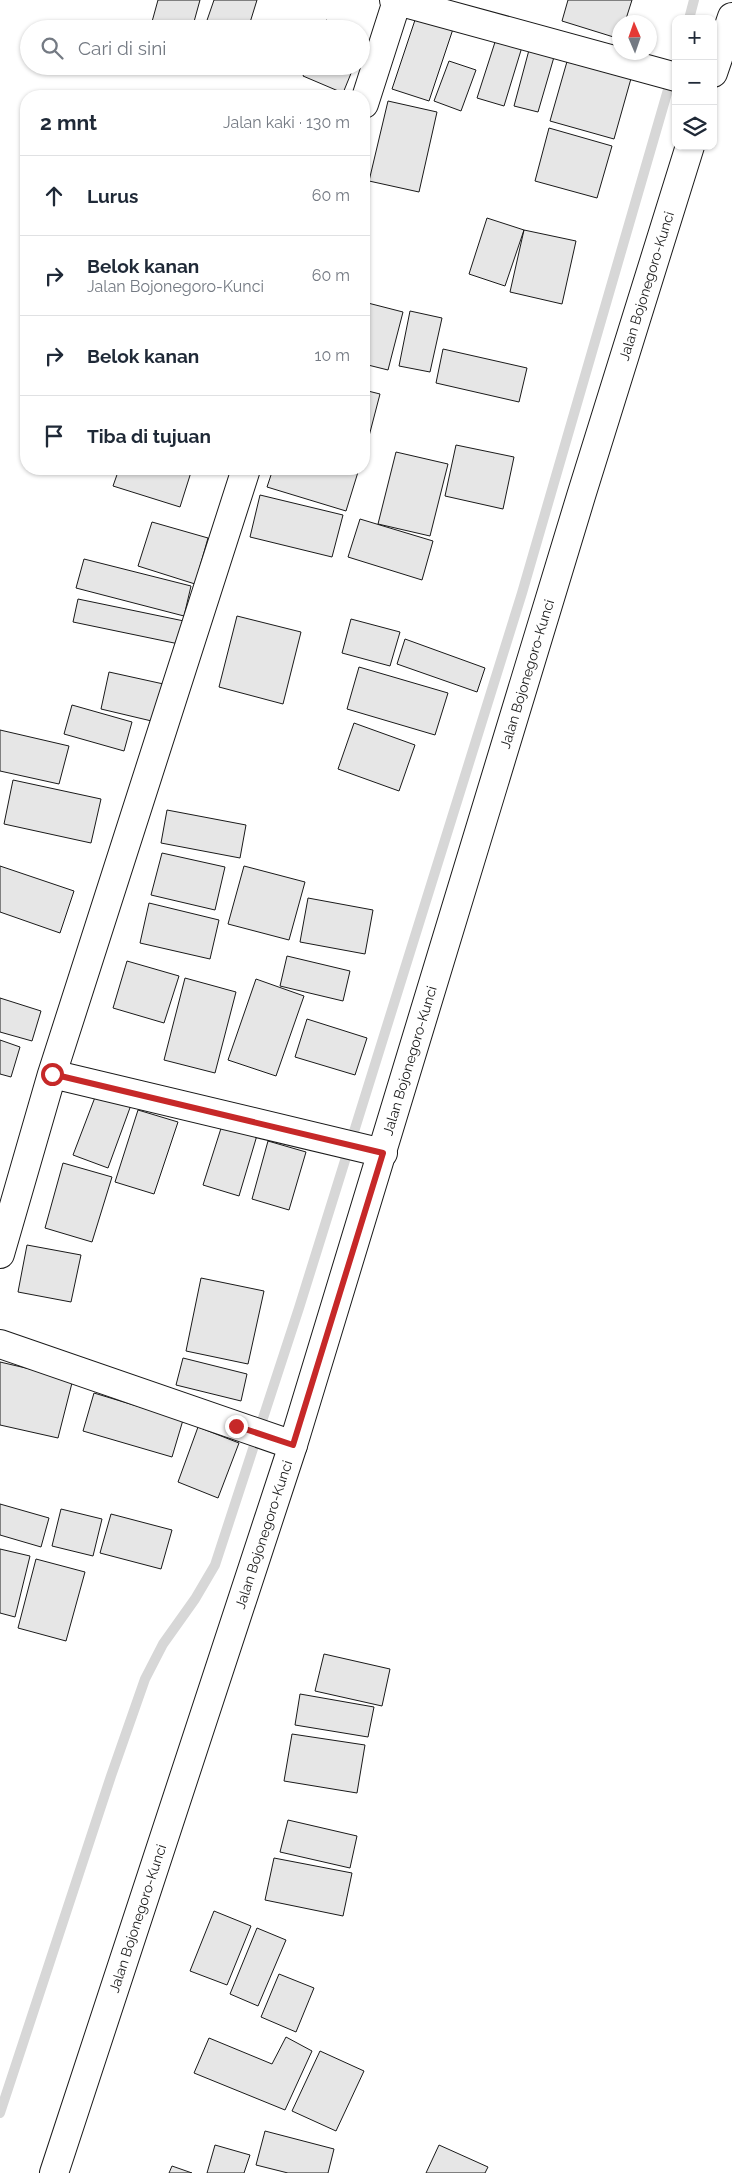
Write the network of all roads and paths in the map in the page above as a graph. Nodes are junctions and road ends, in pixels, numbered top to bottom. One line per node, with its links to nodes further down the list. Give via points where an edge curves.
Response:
1 (396, 0): 4 (main road); 5 (main road)
2 (732, 17): 3 (main road)
3 (717, 61)
4 (672, 75)
5 (368, 90)
6 (689, 150): 9 (main road, Jalan Bojonegoro-Kunci)
7 (244, 475): 8 (main road)
8 (52, 1074): 9 (main road); 10 (main road)
9 (378, 1152): 12 (main road, Jalan Bojonegoro-Kunci)
10 (0, 1254)
11 (0, 1344): 12 (main road)
12 (287, 1443): 13 (main road, Jalan Bojonegoro-Kunci)
13 (54, 2173)

